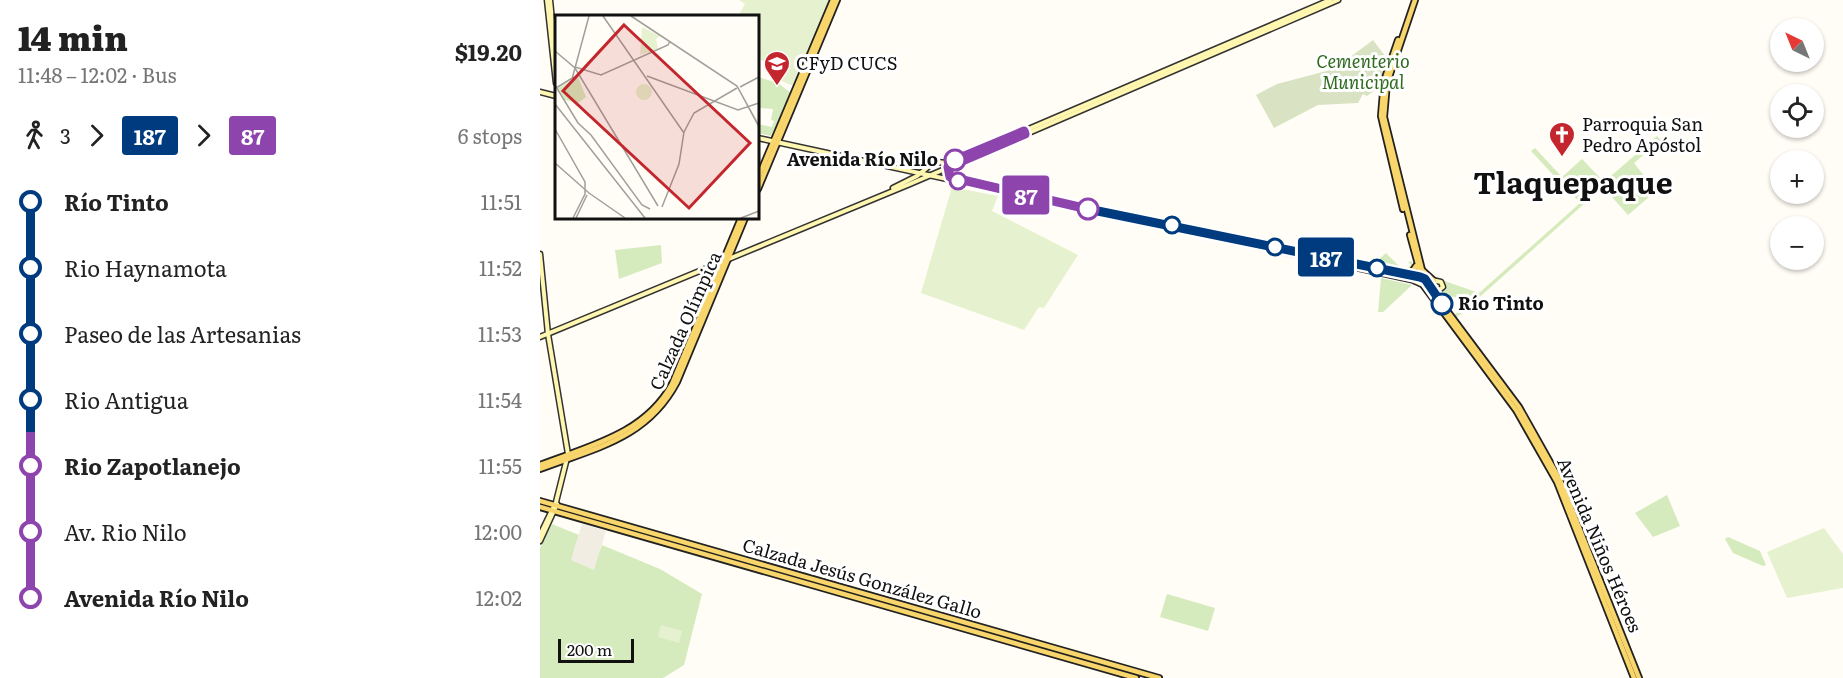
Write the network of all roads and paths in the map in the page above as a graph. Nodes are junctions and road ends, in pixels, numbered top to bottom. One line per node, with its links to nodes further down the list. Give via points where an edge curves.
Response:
1 (549, 0): 6 (main road); 7 (main road)
2 (835, 0): 12 (main road)
3 (1329, 0): 10 (main road)
4 (1338, 0): 10 (main road)
5 (1413, 0): 26 (main road, Avenida Niños Héroes, via 1384,81 1381,116); 27 (main road, Avenida Niños Héroes, via 1388,82 1384,117)
6 (555, 53)
7 (555, 67)
8 (540, 92): 9 (main road)
9 (555, 96)
10 (1024, 132): 13 (main road, via 949,163); 14 (main road)
11 (759, 138): 12 (main road)
12 (775, 141): 15 (main road); 18 (main road); 20 (main road)
13 (935, 162): 15 (main road, via 918,162); 16 (main road)
14 (948, 167): 17 (main road); 19 (main road)
15 (906, 169): 16 (main road)
16 (921, 173): 17 (main road); 21 (main road)
17 (930, 175): 19 (main road); 21 (main road)
18 (759, 176)
19 (952, 179): 22 (main road)
20 (759, 186)
21 (882, 194): 25 (main road)
22 (1090, 209): 28 (main road); 31 (main road, via 1412,280)
23 (743, 219): 25 (main road, Calzada Olímpica)
24 (540, 254): 33 (main road)
25 (726, 259): 33 (main road); 35 (main road, Calzada Olímpica, via 677,382 661,407 628,435)
26 (1417, 263): 28 (main road, via 1414,271); 29 (main road, Avenida Niños Héroes)
27 (1422, 270): 29 (main road, Avenida Niños Héroes); 30 (main road)
28 (1405, 274): 29 (main road)
29 (1423, 278): 30 (main road); 31 (main road, Avenida Niños Héroes); 32 (main road, Avenida Niños Héroes)
30 (1434, 281): 32 (main road, via 1442,283 1442,288)
31 (1424, 286): 32 (main road); 49 (main road, Avenida Niños Héroes, via 1521,417 1557,482)
32 (1430, 288): 50 (main road, Avenida Niños Héroes, via 1519,407 1560,480)
33 (548, 334): 34 (main road); 35 (main road)
34 (540, 337)
35 (568, 456): 36 (main road, Calzada Olímpica); 38 (main road)
36 (540, 467)
37 (540, 501): 38 (main road, Calzada Jesús González Gallo)
38 (556, 504): 40 (main road); 43 (main road, Calzada Jesús González Gallo)
39 (540, 507): 40 (main road, Calzada Jesús González Gallo)
40 (553, 511): 41 (main road); 42 (main road); 44 (main road, Calzada Jesús González Gallo)
41 (540, 535)
42 (540, 541)
43 (722, 552): 44 (main road); 45 (main road, Calzada Jesús González Gallo)
44 (734, 562): 46 (main road, Calzada Jesús González Gallo)
45 (1069, 652): 46 (main road); 48 (main road, Calzada Jesús González Gallo)
46 (1053, 654): 47 (main road, Calzada Jesús González Gallo)
47 (1136, 678)
48 (1159, 678)
49 (1634, 678)
50 (1639, 678)

